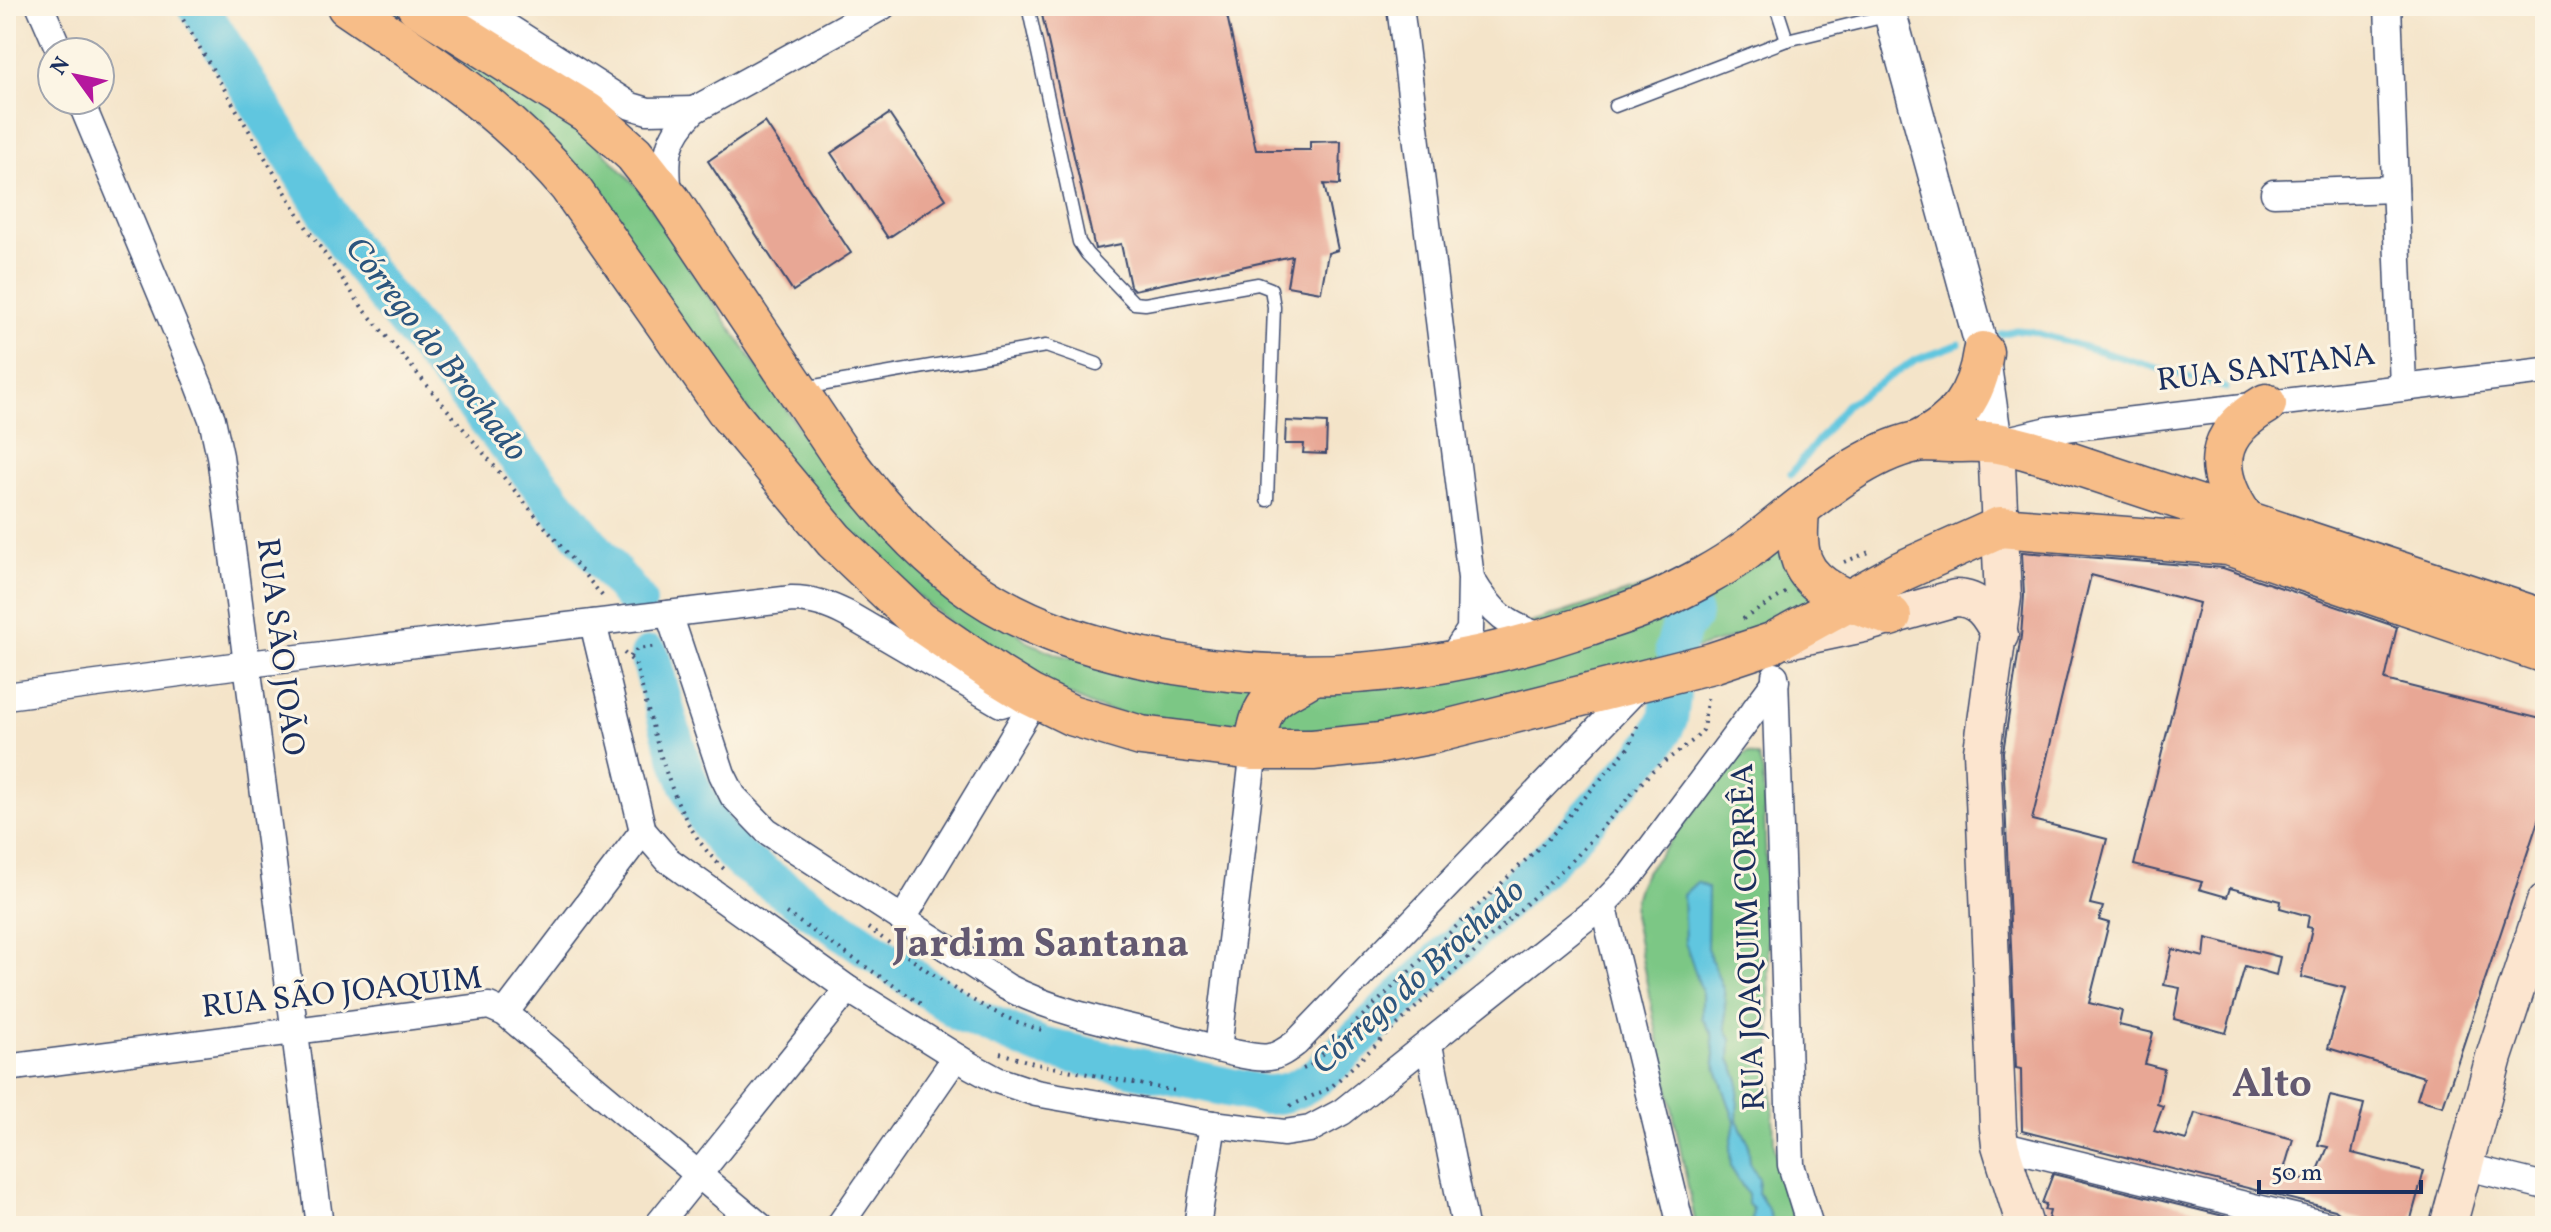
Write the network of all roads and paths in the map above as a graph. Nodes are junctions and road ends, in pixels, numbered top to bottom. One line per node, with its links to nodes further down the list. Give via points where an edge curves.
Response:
1 (40, 6): 13 (street)
2 (175, 6): 38 (path, via 308,230 362,307 603,597)
3 (347, 6): 51 (main road, via 462,85 539,151 730,415 834,540 919,621)
4 (417, 6): 20 (main road, via 588,113 634,154)
5 (475, 6): 12 (street)
6 (883, 6): 16 (street)
7 (1028, 6): 29 (lane, via 1079,242 1087,254 1134,303 1258,284 1271,289)
8 (1400, 6): 33 (street)
9 (1776, 6): 14 (lane)
10 (2388, 6): 18 (street)
11 (1889, 11): 14 (lane); 21 (street)
12 (508, 15): 16 (street, via 631,106)
13 (53, 36)
14 (1787, 40): 15 (lane)
15 (1615, 106)
16 (694, 110): 20 (street, via 667,150)
17 (87, 116): 46 (street, RUA SÃO JOÃO, via 212,419)
18 (2395, 189): 19 (street); 24 (street)
19 (2274, 193)
20 (670, 200): 25 (main road)
21 (1983, 352): 27 (main road, via 1964,407 1951,422); 28 (street)
22 (1097, 364): 25 (lane, via 1046,346)
23 (2545, 371): 24 (street, RUA SANTANA)
24 (2403, 387): 26 (street, RUA SANTANA)
25 (796, 389): 47 (main road, via 893,518 953,576 990,602 1034,626 1108,650 1201,669)
26 (2266, 404): 28 (street, RUA SANTANA, via 2049,430); 31 (main road, via 2241,420 2221,459 2225,488)
27 (1917, 442): 28 (main road); 30 (main road, via 1864,464)
28 (1996, 443): 31 (main road); 32 (main road)
29 (1267, 500)
30 (1799, 510): 34 (main road, via 1803,564); 40 (main road, via 1696,581 1659,600)
31 (2244, 519): 37 (main road)
32 (2000, 527): 34 (main road); 39 (main road); 42 (main road, via 2228,545)
33 (1471, 578): 40 (street, via 1496,613 1519,629); 45 (street, via 1470,630)
34 (1848, 600): 36 (main road); 43 (main road)
35 (669, 614): 38 (street); 51 (street, via 808,599 847,614 1001,704); 58 (street, via 733,796 767,831)
36 (1891, 616): 39 (main road, via 1963,598 1983,608); 43 (main road)
37 (2545, 620)
38 (601, 622): 44 (path, via 616,648); 46 (street); 53 (street)
39 (2000, 635): 74 (main road, via 1982,751)
40 (1549, 639): 45 (main road)
41 (664, 649): 44 (path, via 637,649)
42 (2545, 653)
43 (1772, 656): 50 (main road); 56 (street, via 1631,875); 85 (street, RUA JOAQUIM CORRÊA, via 1791,1165)
44 (630, 657): 54 (path, via 675,798 708,855)
45 (1449, 662): 47 (main road)
46 (248, 664): 49 (street); 63 (street, RUA SÃO JOÃO)
47 (1310, 677): 52 (main road, via 1266,704)
48 (1696, 691): 72 (path, via 1709,689 1703,730 1695,739 1652,771 1576,857 1330,1088)
49 (6, 696)
50 (1644, 696): 52 (main road, via 1381,743); 66 (street, via 1296,1043 1266,1058); 70 (path, via 1629,747 1551,836 1310,1066)
51 (1033, 697): 52 (main road, via 1071,715 1141,736); 58 (street)
52 (1254, 750): 66 (street)
53 (643, 831): 60 (street, via 668,860); 62 (street, RUA SÃO JOAQUIM)
54 (732, 876)
55 (2545, 902): 75 (main road)
56 (1603, 904): 65 (street); 84 (street)
57 (783, 911): 61 (path)
58 (902, 920): 66 (street, via 1030,999)
59 (867, 927): 64 (path, via 979,1004 1023,1025)
60 (848, 989): 68 (street); 76 (street)
61 (922, 1005)
62 (505, 1013): 63 (street, RUA SÃO JOAQUIM, via 489,1006); 76 (street)
63 (295, 1032): 69 (street, RUA SÃO JOAQUIM); 78 (street, RUA SÃO JOÃO)
64 (1056, 1033)
65 (1429, 1045): 73 (street, via 1342,1112 1310,1129 1284,1133); 83 (street)
66 (1218, 1049)
67 (1000, 1053): 71 (path)
68 (956, 1057): 73 (street, via 997,1080 1036,1093); 81 (street)
69 (6, 1068)
70 (1297, 1071)
71 (1176, 1091)
72 (1278, 1110)
73 (1213, 1124): 82 (street)
74 (2000, 1145): 86 (main road); 87 (street)
75 (2463, 1166): 77 (street); 88 (main road)
76 (699, 1175): 79 (street); 80 (street)
77 (2545, 1186)
78 (320, 1226)
79 (657, 1226)
80 (760, 1226)
81 (839, 1226)
82 (1197, 1226)
83 (1465, 1226)
84 (1681, 1226)
85 (1810, 1226)
86 (2025, 1226)
87 (2331, 1226)
88 (2448, 1226)

